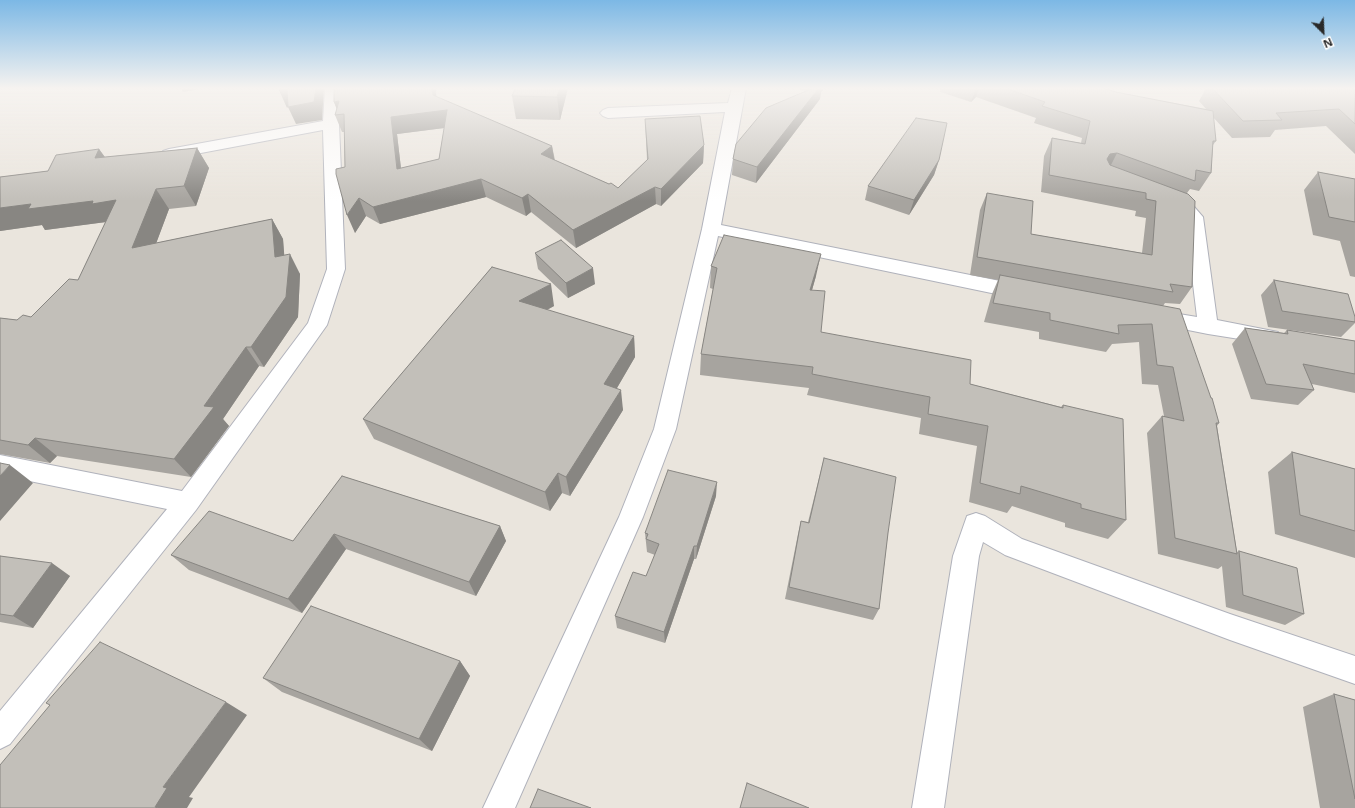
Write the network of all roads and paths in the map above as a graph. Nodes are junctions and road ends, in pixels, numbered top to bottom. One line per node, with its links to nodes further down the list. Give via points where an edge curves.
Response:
1 (322, 126): 4 (street)
2 (331, 126): 12 (street, via 336,268 317,325)
3 (731, 126): 6 (street)
4 (155, 156)
5 (1156, 196): 9 (street, via 1184,206 1194,216)
6 (711, 229): 7 (street); 15 (street, via 665,429 631,517)
7 (1044, 296)
8 (1138, 314): 9 (street)
9 (1208, 327): 10 (street)
10 (1285, 339)
11 (0, 465): 12 (street)
12 (187, 503): 14 (street)
13 (1355, 670): 16 (street, via 1014,547 976,524 966,556)
14 (0, 734)
15 (499, 808)
16 (928, 808)

